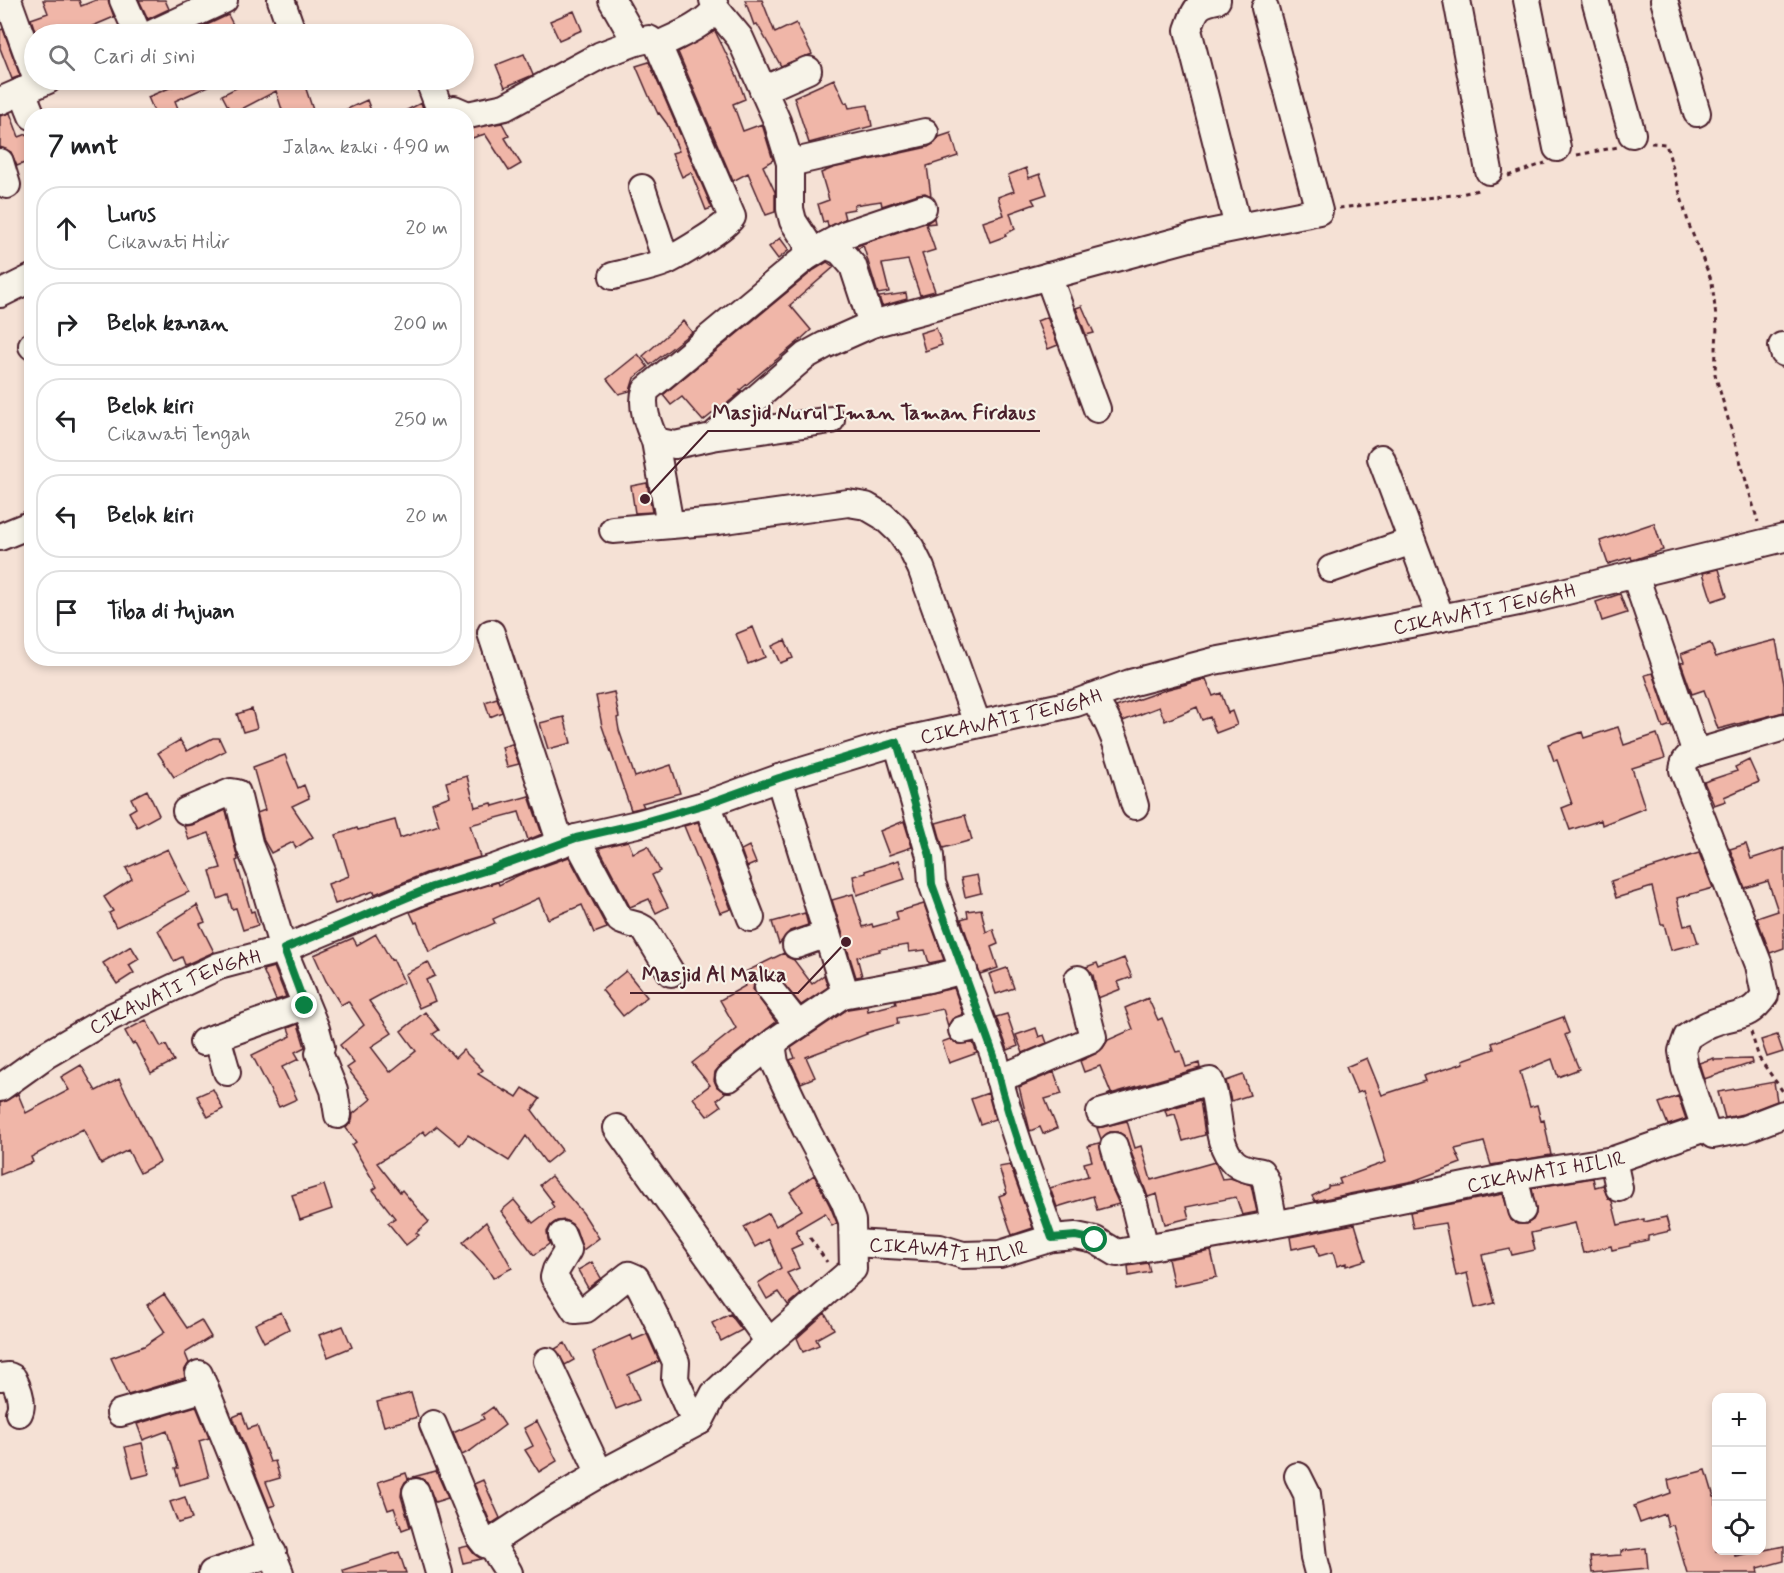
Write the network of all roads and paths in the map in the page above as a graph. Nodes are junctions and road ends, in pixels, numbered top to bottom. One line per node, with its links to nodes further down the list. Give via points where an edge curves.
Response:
1 (8, 0): 17 (street)
2 (123, 0): 13 (street)
3 (224, 0): 14 (street)
4 (281, 0): 15 (street)
5 (612, 0): 16 (street)
6 (1217, 0): 34 (street, via 1196,8 1188,30)
7 (1457, 0): 30 (street)
8 (1527, 0): 28 (street)
9 (1595, 0): 27 (street)
10 (1664, 0): 24 (street)
11 (715, 4): 16 (street, via 709,18 691,29); 21 (street, via 740,38)
12 (1265, 8): 33 (street)
13 (134, 24)
14 (172, 24)
15 (289, 24)
16 (647, 43): 25 (street, via 601,55 505,107); 36 (street, via 732,217 720,229)
17 (24, 61)
18 (808, 70): 21 (street)
19 (30, 90): 22 (street)
20 (432, 90): 23 (street)
21 (763, 90): 29 (street)
22 (32, 108)
23 (439, 108)
24 (1697, 113)
25 (474, 114)
26 (925, 132): 29 (street)
27 (1632, 141): 28 (path); 51 (path, via 1666,144 1689,225 1712,282 1717,326 1715,374)
28 (1560, 155): 30 (path)
29 (789, 163): 35 (street, via 793,221 808,249)
30 (1492, 179): 33 (path, via 1461,194)
31 (642, 188): 36 (street)
32 (923, 208): 35 (street, via 846,234)
33 (1319, 211): 34 (street)
34 (1238, 227): 38 (street)
35 (815, 252): 41 (street, via 840,251 853,266); 45 (street, via 646,390 643,398)
36 (666, 261): 37 (street)
37 (613, 276)
38 (1048, 276): 41 (street); 42 (street)
39 (24, 282): 40 (street)
40 (0, 294)
41 (872, 324): 44 (street, via 805,356)
42 (1097, 409)
43 (831, 420): 44 (street)
44 (712, 437): 45 (street, via 675,445)
45 (655, 441): 47 (street)
46 (1381, 458): 52 (street)
47 (670, 525): 49 (street); 58 (street, via 848,502 883,516 899,531 921,568)
48 (24, 527): 50 (street)
49 (613, 530)
50 (0, 537)
51 (1774, 540): 54 (street, CIKAWATI TENGAH)
52 (1412, 541): 53 (street); 55 (street)
53 (1331, 569)
54 (1635, 575): 55 (street, CIKAWATI TENGAH); 61 (street)
55 (1441, 618): 57 (street, CIKAWATI TENGAH, via 1214,661 1130,683)
56 (491, 633): 66 (street)
57 (1092, 698): 58 (street, CIKAWATI TENGAH); 64 (street, via 1103,711 1113,735)
58 (976, 723): 60 (street, CIKAWATI TENGAH)
59 (1784, 727): 61 (street)
60 (897, 742): 62 (street, CIKAWATI TENGAH); 71 (street, via 930,856 932,884)
61 (1696, 753): 77 (street, via 1688,757 1683,770 1759,965 1765,995)
62 (779, 778): 63 (street, CIKAWATI TENGAH); 68 (street)
63 (706, 804): 66 (street, CIKAWATI TENGAH); 67 (street)
64 (1135, 806)
65 (186, 810): 70 (street, via 237,793 250,847)
66 (568, 841): 70 (street, CIKAWATI TENGAH, via 432,887); 72 (street, via 620,920 645,930)
67 (751, 918)
68 (827, 934): 69 (street); 75 (street, via 843,986)
69 (796, 945)
70 (284, 949): 76 (street); 83 (street, CIKAWATI TENGAH, via 219,966 141,1002 45,1055)
71 (964, 970): 75 (street); 82 (street, via 972,1028 994,1056)
72 (670, 973)
73 (1078, 979): 82 (street, via 1091,1040)
74 (768, 987): 78 (street)
75 (842, 995): 78 (street)
76 (305, 1006): 80 (street, via 210,1039); 87 (street, via 321,1047 319,1053 334,1090)
77 (1745, 1014): 84 (path, via 1759,1058); 89 (street, via 1712,1022 1687,1037 1684,1044 1685,1069)
78 (798, 1025): 79 (street)
79 (775, 1041): 81 (street); 99 (street, via 775,1063 844,1200 852,1221)
80 (226, 1072)
81 (729, 1078)
82 (999, 1079): 98 (street)
83 (0, 1088)
84 (1784, 1093)
85 (1100, 1113): 95 (street, via 1209,1081 1225,1149 1235,1163 1261,1172)
86 (1784, 1114): 89 (street, via 1745,1129 1713,1135)
87 (338, 1115)
88 (617, 1128): 102 (street)
89 (1704, 1128): 91 (street, CIKAWATI HILIR)
90 (1114, 1146): 100 (street)
91 (1613, 1160): 92 (street, CIKAWATI HILIR); 93 (street)
92 (1514, 1176): 94 (street); 95 (street, CIKAWATI HILIR)
93 (1619, 1188)
94 (1522, 1210)
95 (1274, 1224): 100 (street, CIKAWATI HILIR)
96 (562, 1235): 107 (street, via 568,1250 554,1277 575,1310 586,1309 629,1275 636,1278 676,1362 675,1379 688,1408)
97 (810, 1238): 101 (path)
98 (1052, 1238): 99 (street, CIKAWATI HILIR, via 1000,1254 963,1255 940,1248); 100 (street, CIKAWATI HILIR, via 1086,1237 1117,1253)
99 (853, 1244): 101 (street, via 853,1269)
100 (1145, 1248)
101 (841, 1281): 102 (street)
102 (769, 1342): 107 (street, via 714,1394)
103 (547, 1361): 109 (street)
104 (0, 1377): 105 (street, via 13,1378 21,1401)
105 (19, 1413)
106 (120, 1413): 113 (street, via 202,1381)
107 (700, 1421): 109 (street)
108 (433, 1424): 112 (street, via 481,1539)
109 (600, 1474): 112 (street, via 494,1540)
110 (1299, 1476): 117 (street, via 1307,1494)
111 (416, 1492): 115 (street)
112 (493, 1547): 116 (street)
113 (276, 1563): 114 (street)
114 (212, 1573)
115 (439, 1573)
116 (509, 1573)
117 (1318, 1573)

